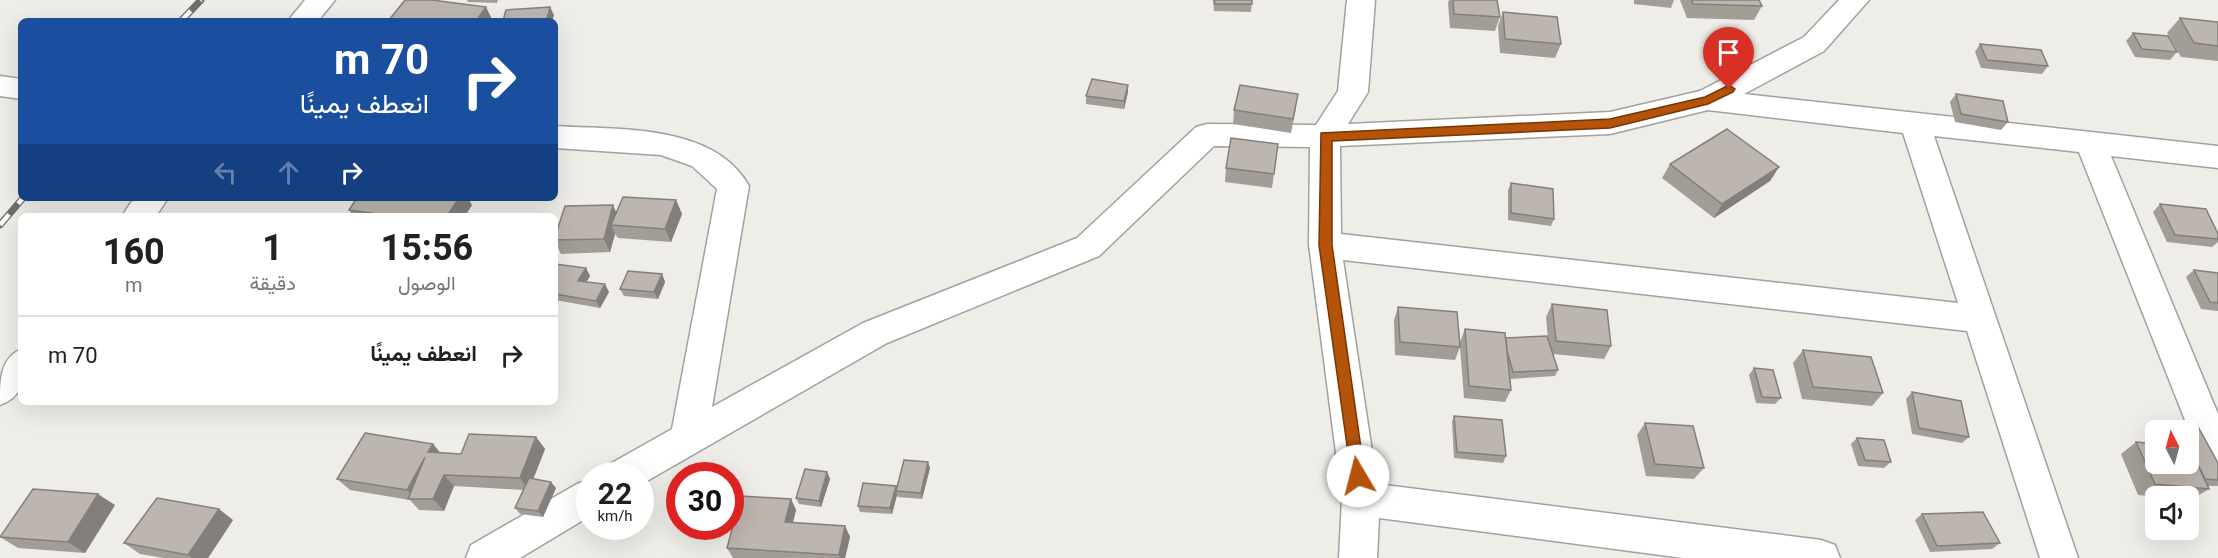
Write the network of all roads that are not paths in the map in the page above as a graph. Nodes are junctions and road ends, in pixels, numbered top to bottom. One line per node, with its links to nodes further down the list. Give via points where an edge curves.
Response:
1 (321, 0): 4 (street)
2 (1361, 0): 9 (street, via 1353,92)
3 (1855, 0): 7 (street, via 1814,44)
4 (305, 18)
5 (0, 86): 6 (street)
6 (18, 89)
7 (1708, 100): 8 (street); 9 (street, via 1610,123)
8 (1915, 124): 11 (street); 16 (street)
9 (1325, 136): 15 (street); 19 (street, via 1207,135 1088,247 875,333)
10 (558, 137): 19 (street, via 663,144 703,158 733,186)
11 (2090, 144): 12 (street); 20 (street)
12 (2218, 157)
13 (150, 201): 14 (street)
14 (140, 213)
15 (1325, 245): 16 (street); 22 (street)
16 (1981, 319): 27 (street)
17 (18, 368): 18 (street)
18 (0, 390)
19 (689, 436): 21 (street)
20 (2218, 458)
21 (647, 462)
22 (1361, 499): 25 (street); 26 (street)
23 (576, 504): 24 (street)
24 (485, 558)
25 (1358, 558)
26 (1821, 558)
27 (2059, 558)

